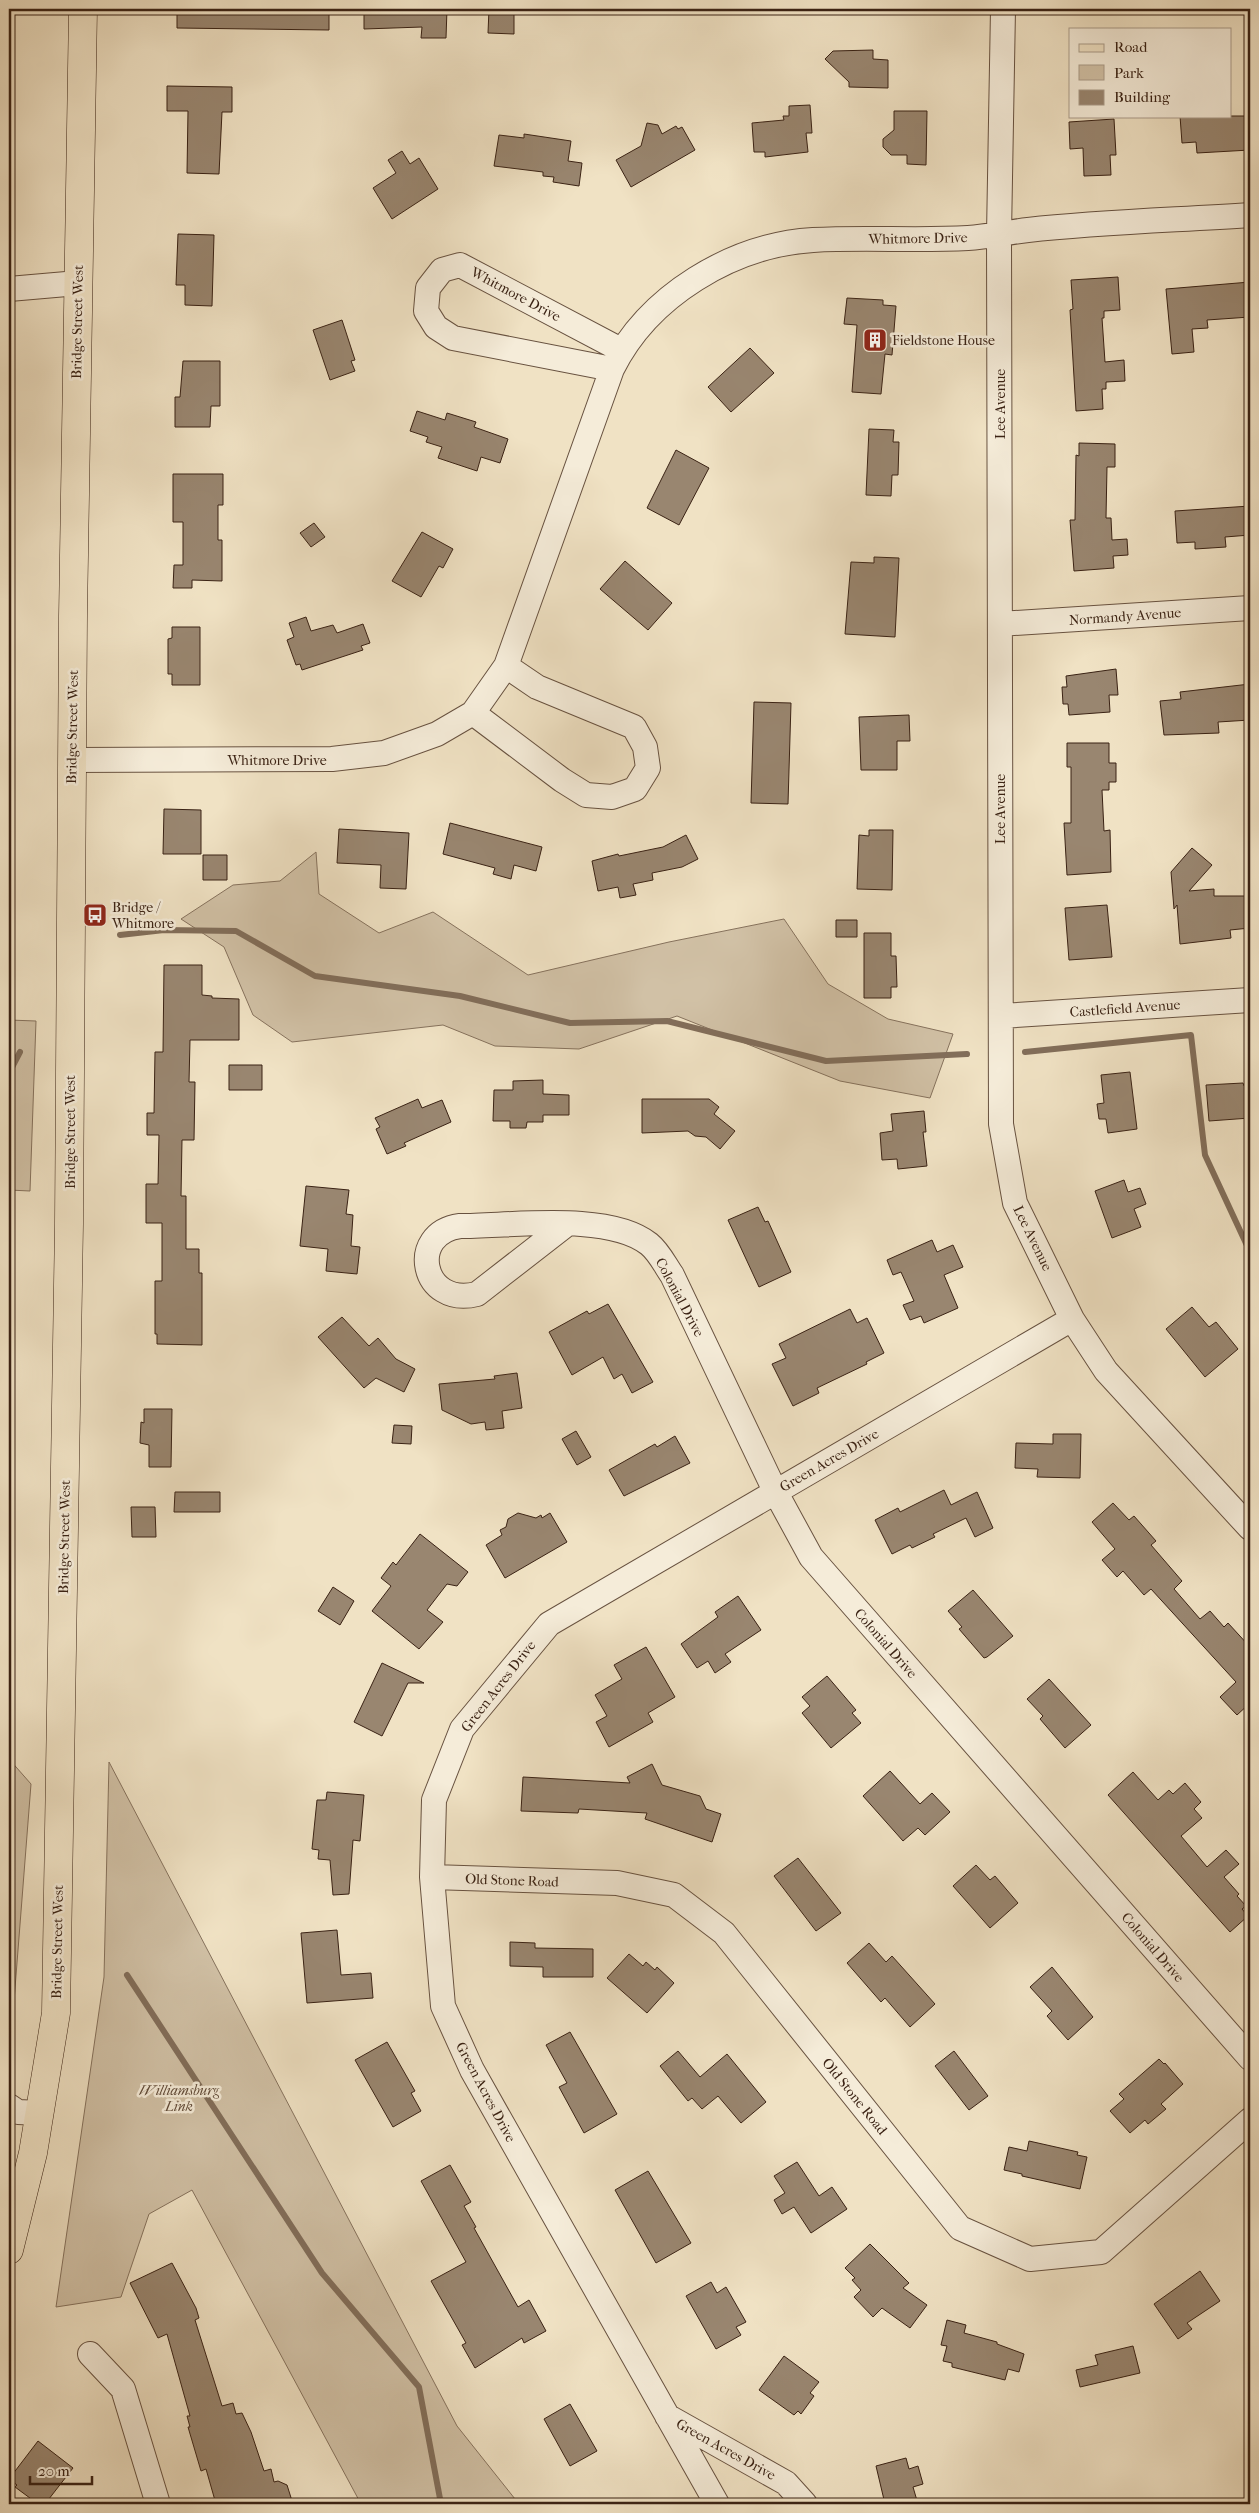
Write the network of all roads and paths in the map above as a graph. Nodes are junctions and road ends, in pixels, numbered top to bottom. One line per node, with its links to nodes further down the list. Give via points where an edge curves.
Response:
1 (83, 9): 5 (main road, Bridge Street West)
2 (1003, 9): 4 (street, Lee Avenue)
3 (1250, 215): 4 (street, Whitmore Drive)
4 (999, 234): 7 (street, Whitmore Drive, via 968,238 811,240 752,252 708,272 665,300); 9 (street, Lee Avenue)
5 (78, 283): 6 (street); 12 (main road, Bridge Street West)
6 (9, 289)
7 (616, 359): 7 (street, Whitmore Drive, via 453,338 436,327 426,311 428,288 442,270 460,265); 10 (street, Whitmore Drive)
8 (1250, 608): 9 (street, Normandy Avenue)
9 (1000, 624): 14 (street, Lee Avenue)
10 (506, 666): 11 (street, Whitmore Drive); 11 (street, via 537,687 634,727 645,747 648,768 635,789 612,798 586,795)
11 (473, 713): 12 (street, Whitmore Drive, via 437,734 384,754 332,760)
12 (72, 760): 21 (main road, Bridge Street West, via 69,1244 56,1994 53,2036)
13 (1250, 1000): 14 (street, Castlefield Avenue)
14 (1001, 1016): 16 (street, Lee Avenue, via 1001,1124 1015,1203)
15 (567, 1224): 15 (street, Colonial Drive, via 447,1229 429,1248 429,1274 437,1286 453,1296 477,1294); 17 (street, Colonial Drive, via 618,1229 650,1244 661,1258)
16 (1072, 1319): 17 (street, Green Acres Drive); 18 (street, Lee Avenue, via 1106,1371)
17 (775, 1491): 19 (street, Green Acres Drive, via 549,1624 462,1729 434,1800); 20 (street, Colonial Drive, via 811,1557)
18 (1250, 1528)
19 (432, 1878): 22 (street, Old Stone Road, via 617,1883 674,1895 724,1933 960,2228 1030,2259 1101,2252); 25 (street, Green Acres Drive, via 443,2006 472,2070)
20 (1250, 2058)
21 (19, 2112): 23 (main road, Bridge Street West, via 29,2170)
22 (1250, 2120)
23 (9, 2250)
24 (90, 2354): 26 (street, via 123,2388)
25 (667, 2416): 27 (street, Green Acres Drive); 28 (street, Green Acres Drive, via 786,2483)
26 (158, 2504)
27 (717, 2504)
28 (805, 2504)

